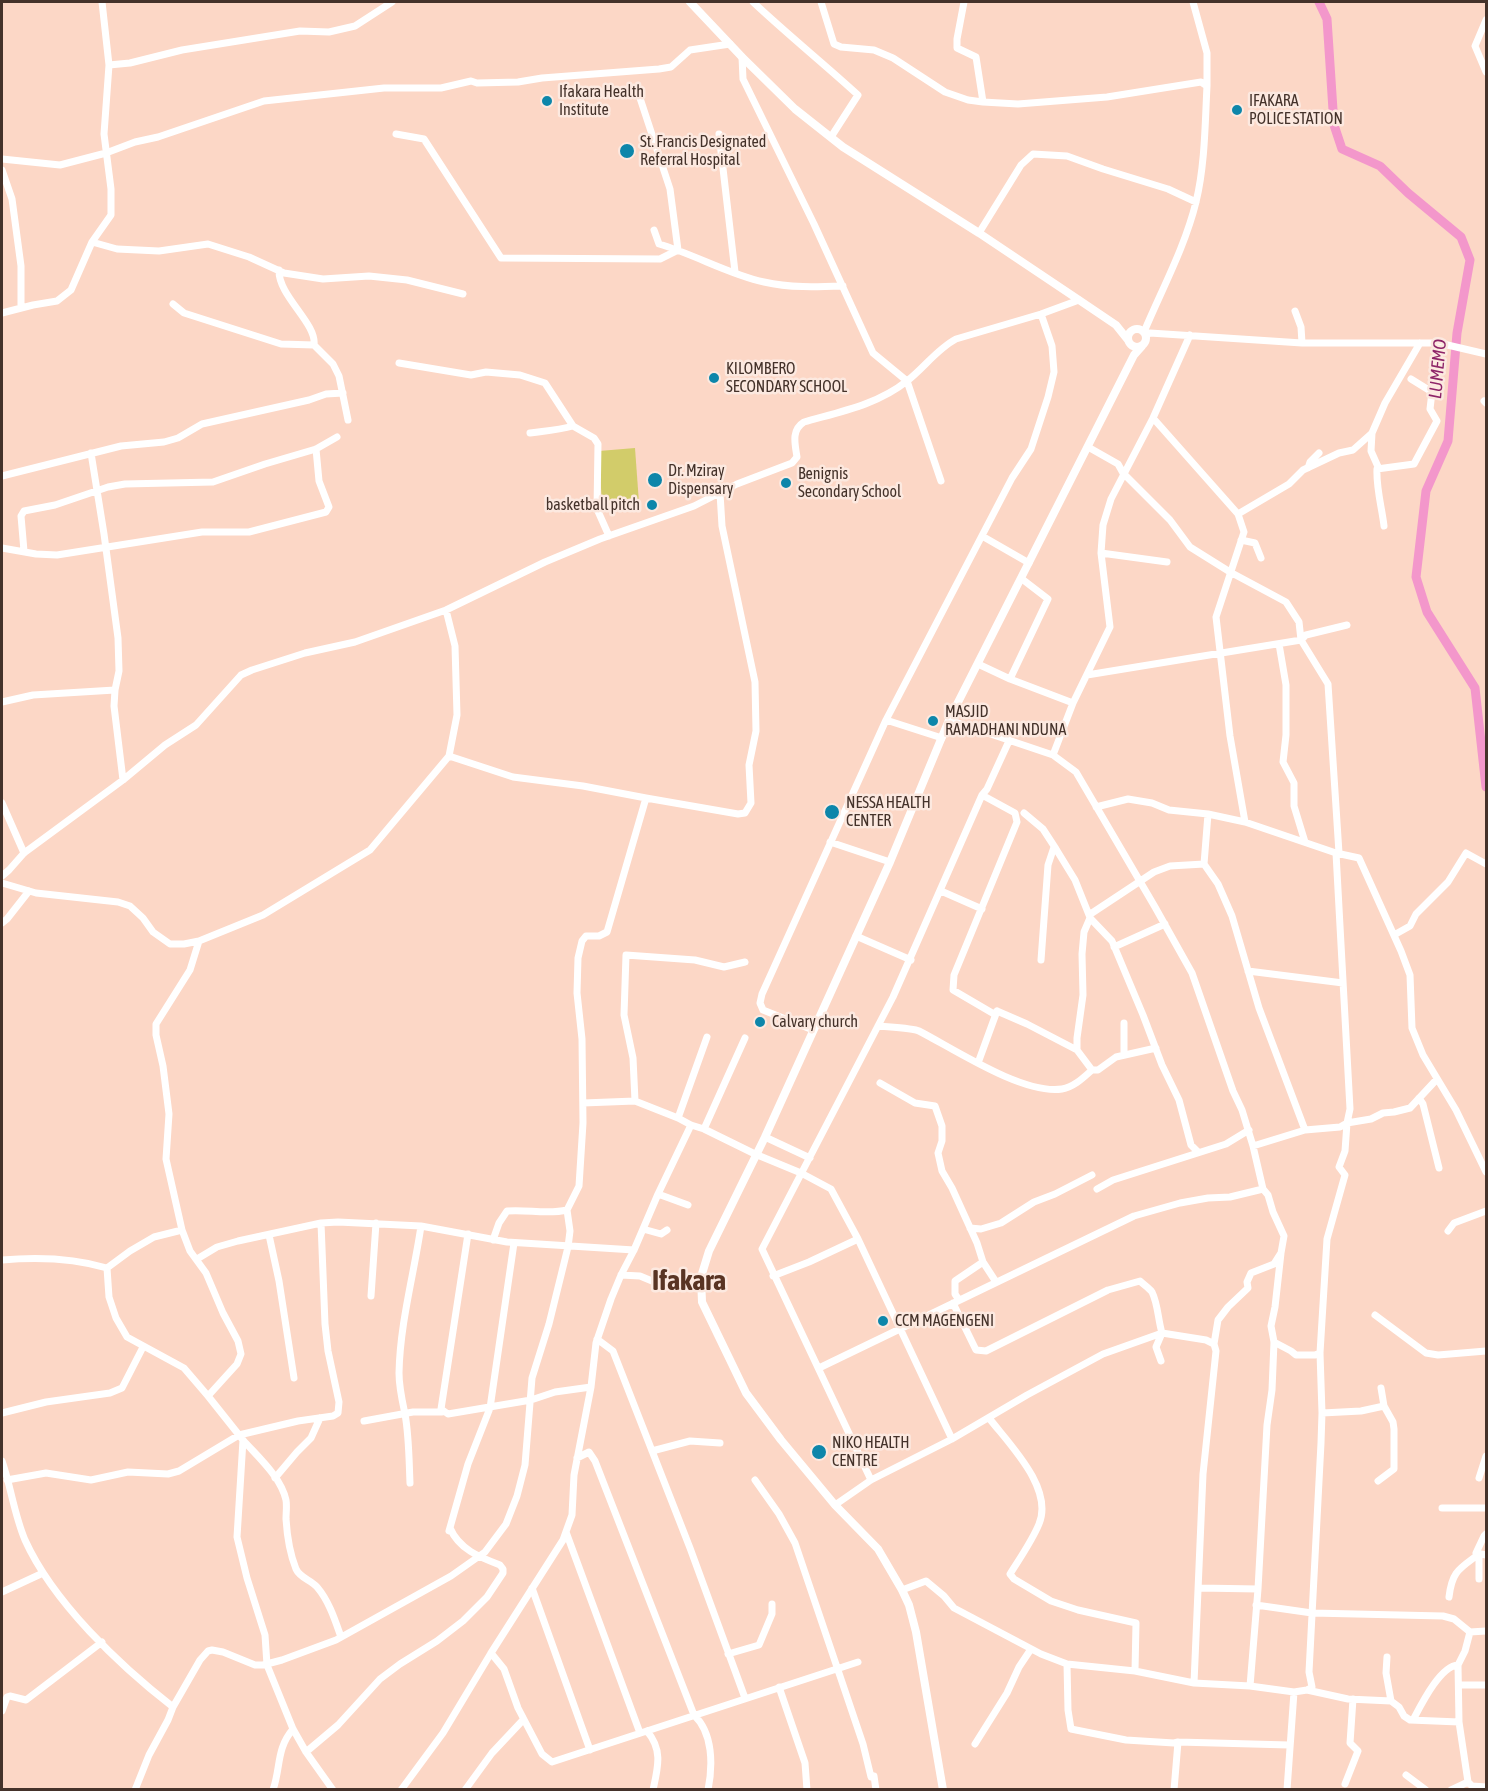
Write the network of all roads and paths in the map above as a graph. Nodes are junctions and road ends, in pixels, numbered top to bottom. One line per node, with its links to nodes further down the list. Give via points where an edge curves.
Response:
1 (102, 2): 11 (street)
2 (392, 2): 11 (street, via 355,26 329,32 300,31)
3 (690, 2): 9 (main road)
4 (753, 2): 18 (street, via 858,95)
5 (821, 2): 15 (street, via 834,44 874,50 945,92)
6 (964, 2): 15 (street, via 957,48 976,57)
7 (1193, 2): 13 (street, via 1207,52)
8 (1486, 20): 12 (street, via 1475,46)
9 (730, 44): 10 (main road); 19 (street, via 690,50 671,67 659,69 518,82 471,81 441,88 384,88 264,101)
10 (742, 57): 18 (main road, via 795,109); 29 (street, via 743,79)
11 (109, 65): 19 (street)
12 (1486, 72)
13 (1207, 86): 15 (street, via 1201,82 1018,104); 22 (street)
14 (638, 92): 26 (street, via 670,189)
15 (983, 102)
16 (396, 134): 26 (street, via 424,139 501,258 660,260)
17 (719, 134): 28 (street)
18 (831, 137): 24 (main road)
19 (106, 153): 20 (street, via 60,165); 25 (street, via 111,215)
20 (2, 159)
21 (2, 170): 33 (street, via 12,199 21,266)
22 (1196, 202): 24 (street, via 1067,156 1033,154 1021,165); 38 (street, via 1186,234)
23 (654, 230): 26 (street, via 659,244)
24 (979, 233): 31 (main road)
25 (92, 242): 27 (street, via 117,249 159,251 208,244); 33 (street, via 71,290 57,301)
26 (678, 250): 28 (street)
27 (279, 270): 30 (street, via 323,279 369,276 407,280); 43 (street, via 292,303 313,332)
28 (735, 272): 29 (street, via 763,282 805,288)
29 (843, 286): 49 (street, via 873,353)
30 (463, 294)
31 (1079, 300): 36 (street); 37 (main road)
32 (173, 304): 43 (street, via 184,313 280,344)
33 (21, 308): 35 (street)
34 (1295, 311): 41 (street)
35 (2, 313)
36 (1041, 314): 49 (street, via 956,339); 71 (street, via 1052,346 1054,372 1048,397 1031,449)
37 (1116, 325): 38 (main road); 40 (main road)
38 (1142, 332): 39 (street); 40 (main road, via 1129,333); 44 (main road, via 1146,341)
39 (1190, 335): 41 (street); 51 (street)
40 (1129, 342): 44 (main road, via 1134,347); 46 (main road)
41 (1302, 343): 42 (street)
42 (1420, 343): 45 (street, via 1439,343); 55 (street)
43 (314, 345): 50 (street, via 333,364)
44 (1142, 346): 46 (main road)
45 (1486, 354)
46 (1132, 360): 57 (main road)
47 (399, 363): 53 (street, via 471,375 520,375 545,383)
48 (1411, 379): 62 (street, via 1432,392 1430,409 1437,421 1414,464)
49 (907, 381): 65 (street); 67 (street, via 866,404 798,425 796,460)
50 (343, 393): 52 (street); 59 (street, via 202,424 164,442)
51 (1153, 418): 63 (street); 68 (street)
52 (348, 420)
53 (573, 426): 54 (street); 70 (street, via 598,444 597,509)
54 (530, 433)
55 (1372, 433): 61 (street, via 1353,450); 62 (street, via 1371,451)
56 (337, 437): 58 (street)
57 (1089, 447): 63 (street, via 1118,464); 79 (main road)
58 (316, 449): 66 (street, via 213,482 125,484); 74 (street, via 319,481 329,507 326,512 249,532 202,532)
59 (91, 453): 64 (street); 66 (street)
60 (1319, 453): 61 (street)
61 (1308, 468): 68 (street)
62 (1379, 469): 69 (street, via 1377,481)
63 (1124, 473): 76 (street, via 1103,525); 80 (street, via 1170,520 1190,547)
64 (2, 476)
65 (941, 481)
66 (97, 490): 74 (street); 75 (street, via 24,511)
67 (720, 493): 70 (street); 101 (street, via 722,526 755,682 756,731 749,765 751,803 745,813 738,814)
68 (1238, 514): 72 (street, via 1244,532)
69 (1384, 526)
70 (609, 536): 82 (street, via 544,562)
71 (982, 536): 79 (street); 93 (street)
72 (1241, 540): 77 (street, via 1256,543); 80 (street)
73 (2, 548): 75 (street)
74 (106, 548): 75 (street, via 57,555); 90 (street, via 118,638)
75 (24, 551)
76 (1101, 553): 78 (street); 88 (street, via 1110,627)
77 (1261, 558)
78 (1167, 562)
79 (1029, 563): 81 (main road)
80 (1230, 572): 84 (street, via 1286,602 1299,622); 86 (street, via 1216,617)
81 (1022, 579): 87 (main road); 89 (street, via 1048,599)
82 (446, 610): 98 (street, via 455,646 457,715); 99 (street, via 241,675 196,725)
83 (1347, 625): 84 (street, via 1306,635)
84 (1301, 640): 85 (street); 111 (street, via 1328,684)
85 (1279, 644): 86 (street); 108 (street, via 1286,685 1283,762 1294,783 1294,806)
86 (1221, 654): 88 (street); 106 (street)
87 (978, 664): 89 (street); 94 (main road)
88 (1087, 675): 92 (street)
89 (1010, 679): 92 (street)
90 (115, 690): 91 (street, via 33,695); 99 (street)
91 (2, 702)
92 (1073, 703): 97 (street)
93 (886, 720): 95 (street); 107 (street)
94 (949, 720): 95 (main road); 96 (street)
95 (942, 738): 112 (main road)
96 (1009, 741): 97 (street); 100 (street)
97 (1053, 755): 103 (street, via 1076,772)
98 (449, 756): 101 (street, via 513,777); 126 (street, via 370,850 263,915)
99 (123, 780): 110 (street)
100 (982, 795): 119 (street); 120 (street, via 1015,813 1017,822)
101 (645, 798): 148 (street, via 607,932 586,936 578,958)
102 (2, 803): 110 (street)
103 (1096, 807): 105 (street, via 1128,799 1169,810); 116 (street)
104 (1024, 813): 109 (street, via 1043,829)
105 (1208, 814): 106 (street); 113 (street)
106 (1245, 822): 108 (street)
107 (831, 842): 112 (street); 136 (street, via 760,1003 763,1010)
108 (1305, 842): 111 (street)
109 (1054, 847): 121 (street, via 1076,880); 129 (street, via 1048,865)
110 (24, 853): 115 (street)
111 (1337, 853): 124 (street, via 1359,858); 132 (street)
112 (890, 862): 125 (main road)
113 (1204, 864): 116 (street, via 1170,866); 131 (street, via 1232,916)
114 (1486, 864): 124 (street, via 1466,853 1448,882 1416,914 1410,926)
115 (2, 876)
116 (1140, 881): 121 (street); 123 (street)
117 (2, 882): 118 (street)
118 (29, 891): 122 (street); 126 (street, via 118,902 130,906 153,932 170,944)
119 (941, 891): 120 (street); 128 (street)
120 (982, 909): 133 (street, via 954,975 953,990 993,1014)
121 (1089, 916): 127 (street); 140 (street, via 1084,932)
122 (2, 922)
123 (1165, 924): 127 (street); 153 (street, via 1192,973)
124 (1394, 935): 144 (street, via 1410,975 1412,1028)
125 (856, 936): 128 (street); 136 (main road)
126 (199, 941): 175 (street, via 190,970 156,1024 169,1114 166,1159)
127 (1114, 947): 139 (street)
128 (911, 960): 135 (street)
129 (1041, 960)
130 (746, 962): 147 (street, via 724,967 695,960 626,955 624,1015 633,1058)
131 (1248, 971): 132 (street); 154 (street)
132 (1343, 983): 150 (street, via 1350,1109)
133 (997, 1011): 140 (street); 142 (street)
134 (1124, 1023): 141 (street)
135 (878, 1026): 142 (street, via 916,1030); 159 (street)
136 (813, 1030): 155 (main road)
137 (707, 1037): 149 (street)
138 (745, 1038): 152 (street)
139 (1156, 1048): 141 (street); 157 (street, via 1179,1100 1191,1145)
140 (1077, 1050): 143 (street)
141 (1124, 1055): 143 (street)
142 (978, 1063): 143 (street, via 1039,1089 1062,1089)
143 (1092, 1070)
144 (1437, 1079): 146 (street); 161 (street)
145 (880, 1083): 173 (street, via 915,1103 935,1106 942,1126 938,1153 942,1171)
146 (1419, 1098): 150 (street, via 1410,1108); 160 (street)
147 (634, 1101): 148 (street); 149 (street)
148 (583, 1103): 168 (street, via 579,1186)
149 (678, 1118): 151 (street)
150 (1347, 1124): 154 (street); 204 (street, via 1346,1151 1340,1167 1345,1175 1328,1239)
151 (691, 1125): 152 (street); 166 (street)
152 (704, 1129): 158 (street)
153 (1249, 1130): 156 (street); 157 (street, via 1226,1144)
154 (1305, 1130): 156 (street)
155 (765, 1137): 158 (main road); 159 (street)
156 (1253, 1146): 165 (street)
157 (1198, 1152): 164 (street)
158 (756, 1154): 162 (street); 235 (main road, via 708,1251 701,1277 702,1302 746,1393)
159 (810, 1158): 162 (street)
160 (1439, 1168)
161 (1486, 1172)
162 (801, 1173): 180 (street, via 834,1191); 191 (street, via 762,1250)
163 (1092, 1175): 173 (street, via 1034,1202 1001,1223)
164 (1097, 1189)
165 (1263, 1189): 185 (street, via 1284,1236); 192 (street, via 1180,1203 1134,1216)
166 (658, 1194): 167 (street); 174 (street)
167 (688, 1205)
168 (567, 1210): 181 (street, via 509,1211); 183 (street)
169 (1486, 1211): 177 (street, via 1454,1223)
170 (321, 1223): 171 (street); 179 (street); 218 (street, via 325,1324 339,1408 336,1415)
171 (376, 1223): 172 (street); 194 (street)
172 (421, 1226): 178 (street); 217 (street, via 401,1343 400,1394)
173 (970, 1228): 188 (street)
174 (644, 1229): 176 (street, via 661,1234); 184 (street)
175 (182, 1230): 186 (street); 189 (street, via 154,1238)
176 (667, 1230)
177 (1448, 1232)
178 (468, 1234): 181 (street); 214 (street)
179 (269, 1235): 186 (street, via 217,1247); 207 (street)
180 (858, 1239): 191 (street); 197 (street)
181 (493, 1240): 182 (street)
182 (514, 1243): 183 (street); 213 (street)
183 (567, 1247): 184 (street); 211 (street, via 532,1378)
184 (634, 1250): 190 (street)
185 (1281, 1253): 200 (street, via 1271,1326); 201 (street, via 1274,1264 1251,1273 1248,1288 1218,1320)
186 (197, 1259): 210 (street, via 241,1350 237,1364)
187 (2, 1260): 189 (street, via 32,1258)
188 (983, 1262): 192 (street); 195 (street, via 955,1281)
189 (107, 1268): 202 (street, via 109,1297 116,1318 127,1337)
190 (621, 1275): 193 (street, via 652,1281 661,1277); 199 (street)
191 (773, 1276): 206 (street)
192 (996, 1282): 195 (street)
193 (681, 1285)
194 (371, 1296)
195 (956, 1301): 197 (street); 198 (street, via 976,1350 986,1351 1108,1290 1140,1281 1151,1292)
196 (1375, 1316): 203 (street, via 1426,1353)
197 (901, 1329): 206 (street); 222 (street)
198 (1162, 1333): 201 (street); 205 (street, via 1156,1347); 219 (street, via 1103,1354)
199 (597, 1339): 208 (street); 224 (street, via 613,1352)
200 (1274, 1342): 204 (street, via 1296,1356); 247 (street)
201 (1214, 1344): 245 (street, via 1216,1356 1203,1474)
202 (143, 1347): 210 (street, via 184,1368); 215 (street, via 120,1389)
203 (1486, 1351)
204 (1320, 1353): 216 (street)
205 (1161, 1361)
206 (819, 1368): 232 (street)
207 (294, 1378)
208 (591, 1387): 211 (street); 226 (street)
209 (1381, 1388): 212 (street)
210 (208, 1396): 221 (street)
211 (531, 1400): 213 (street); 241 (street, via 525,1465 517,1496 506,1524)
212 (1384, 1406): 216 (street); 233 (street, via 1393,1422 1394,1469)
213 (490, 1408): 214 (street, via 448,1414); 241 (street, via 468,1464 450,1531 454,1539)
214 (441, 1409): 217 (street, via 442,1412)
215 (2, 1413)
216 (1322, 1413): 252 (street)
217 (405, 1414): 220 (street); 234 (street)
218 (320, 1418): 221 (street); 229 (street, via 312,1438)
219 (989, 1418): 222 (street); 266 (street, via 1038,1486 1041,1506 1040,1523 1011,1574 1051,1601 1136,1623)
220 (364, 1421)
221 (241, 1438): 229 (street); 230 (street, via 171,1474 134,1471 87,1480 46,1473); 263 (street, via 237,1537 265,1635)
222 (952, 1439): 232 (street)
223 (720, 1443): 224 (street, via 690,1441)
224 (652, 1451): 259 (street)
225 (1486, 1456): 228 (street)
226 (577, 1458): 238 (street, via 572,1515); 279 (street, via 589,1452 595,1461)
227 (2, 1461): 230 (street)
228 (1479, 1478)
229 (275, 1479): 255 (street, via 286,1501 290,1548 297,1571 315,1584)
230 (7, 1480): 242 (street, via 18,1521)
231 (755, 1480): 265 (street, via 795,1543)
232 (871, 1480): 235 (street)
233 (1378, 1481)
234 (410, 1483)
235 (835, 1505): 246 (main road, via 878,1549)
236 (1442, 1508): 237 (street)
237 (1486, 1508)
238 (566, 1532): 244 (street); 284 (street)
239 (1486, 1534): 240 (street, via 1476,1553)
240 (1483, 1554): 243 (street); 249 (street, via 1463,1566 1451,1580)
241 (478, 1557): 255 (street); 289 (street, via 503,1569 487,1597 463,1621 380,1679 338,1725)
242 (43, 1573): 248 (street); 256 (street)
243 (1479, 1579)
244 (532, 1588): 258 (street); 288 (street)
245 (1199, 1588): 247 (street); 267 (street)
246 (902, 1590): 257 (street, via 926,1581 954,1608); 303 (main road, via 916,1632)
247 (1258, 1590): 251 (street)
248 (2, 1591)
249 (1449, 1597)
250 (772, 1604): 259 (street, via 772,1614 759,1645)
251 (1256, 1605): 252 (street); 270 (street)
252 (1312, 1613): 254 (street, via 1443,1616 1454,1619); 272 (street, via 1312,1687)
253 (1486, 1631): 254 (street)
254 (1470, 1632): 264 (street)
255 (341, 1637): 263 (street)
256 (102, 1642): 277 (street); 278 (street, via 26,1700 7,1697)
257 (1031, 1649): 262 (street); 286 (street)
258 (491, 1653): 280 (street, via 504,1669); 297 (street, via 443,1733)
259 (728, 1654): 274 (street)
260 (1387, 1657): 276 (street)
261 (858, 1662): 265 (street)
262 (1067, 1664): 266 (street); 285 (street, via 1071,1729 1126,1740)
263 (267, 1665): 277 (street, via 208,1651); 283 (street)
264 (1458, 1665): 268 (street); 281 (street, via 1441,1676)
265 (837, 1669): 271 (street); 302 (street)
266 (1135, 1671): 267 (street)
267 (1194, 1683): 270 (street)
268 (1459, 1685): 269 (street); 282 (street)
269 (1486, 1685)
270 (1250, 1686): 273 (street)
271 (779, 1687): 274 (street); 301 (street, via 805,1763)
272 (1307, 1690): 273 (street); 275 (street)
273 (1294, 1692): 287 (street)
274 (745, 1698): 279 (street)
275 (1353, 1699): 276 (street); 292 (street, via 1350,1743 1358,1751)
276 (1391, 1701): 281 (street, via 1407,1719)
277 (172, 1707): 294 (street)
278 (2, 1711)
279 (694, 1715): 284 (street); 300 (street, via 703,1724 710,1752)
280 (523, 1720): 288 (street, via 542,1754 552,1762); 298 (street)
281 (1413, 1720): 282 (street)
282 (1459, 1722): 291 (street)
283 (293, 1729): 289 (street); 295 (street, via 282,1745)
284 (643, 1732): 288 (street); 299 (street, via 652,1737 658,1755)
285 (1178, 1742): 287 (street); 304 (street)
286 (975, 1744)
287 (1289, 1745): 305 (street)
288 (590, 1750)
289 (306, 1752): 296 (street)
290 (1406, 1775): 306 (street)
291 (1468, 1782): 293 (street); 307 (street)
292 (1345, 1784)
293 (1486, 1787)
294 (135, 1790)
295 (273, 1790)
296 (333, 1790)
297 (401, 1790)
298 (465, 1790)
299 (652, 1790)
300 (708, 1790)
301 (807, 1790)
302 (876, 1790)
303 (942, 1790)
304 (1174, 1790)
305 (1287, 1790)
306 (1426, 1790)
307 (1451, 1790)

